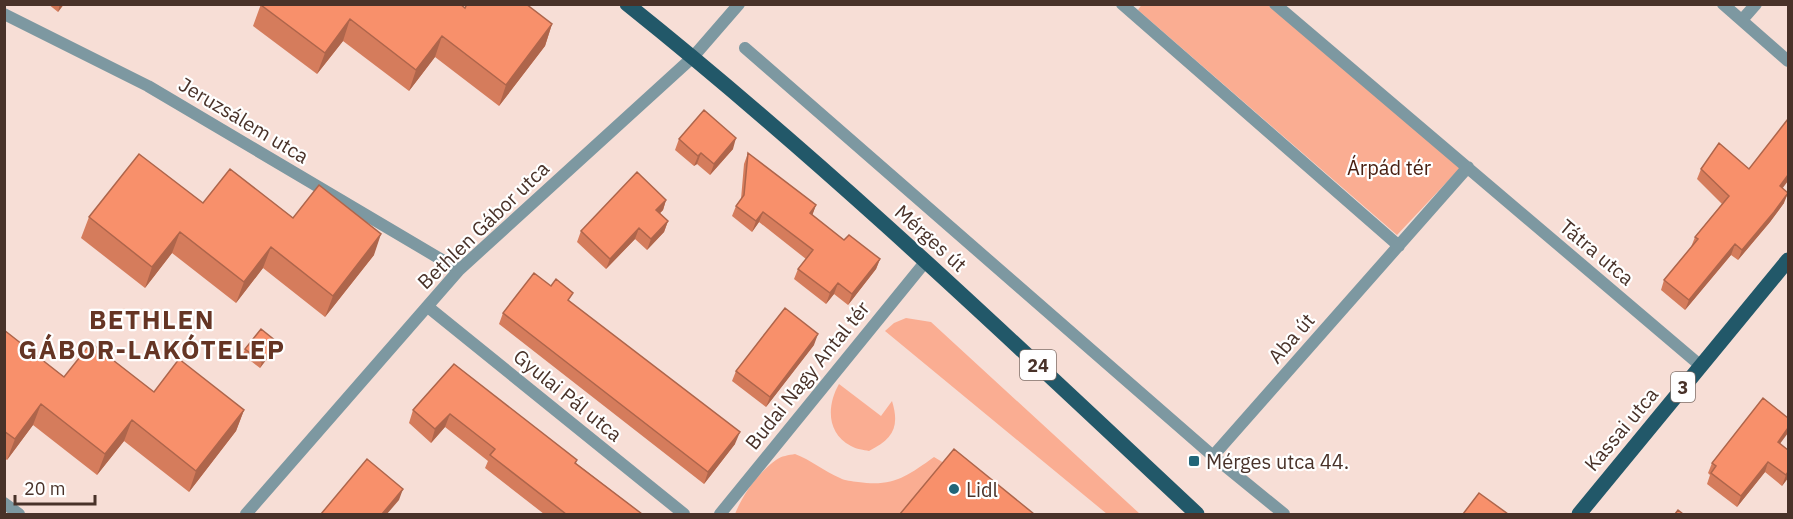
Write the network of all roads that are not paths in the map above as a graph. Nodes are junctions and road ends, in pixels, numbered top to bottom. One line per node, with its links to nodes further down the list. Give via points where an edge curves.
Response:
1 (627, 4): 10 (main road, Mérges út / 24)
2 (739, 4): 10 (street, Bethlen Gábor utca)
3 (1275, 4): 12 (street)
4 (1723, 4): 8 (street)
5 (1756, 4): 8 (street)
6 (1130, 7): 13 (street)
7 (4, 14): 16 (street, Jeruzsálem utca, via 148,86)
8 (1742, 20): 11 (street)
9 (744, 48): 19 (street, Mérges út)
10 (693, 57): 15 (main road, Mérges út / 24); 16 (street, Bethlen Gábor utca)
11 (1788, 61)
12 (1468, 167): 13 (street); 18 (street, Tátra utca)
13 (1398, 246): 19 (street, Aba út)
14 (1788, 260): 18 (main road, Kassai utca / 3)
15 (926, 261): 24 (street, Budai Nagy Antal tér); 25 (main road, Mérges út / 24)
16 (459, 270): 17 (street, Bethlen Gábor utca)
17 (428, 307): 22 (street, Bethlen Gábor utca); 23 (street, Gyulai Pál utca)
18 (1701, 366): 27 (main road, Kassai utca / 3)
19 (1213, 456): 26 (street, Mérges út)
20 (4, 503): 21 (street)
21 (19, 514)
22 (246, 514)
23 (684, 514)
24 (720, 514)
25 (1197, 514)
26 (1284, 514)
27 (1579, 514)

